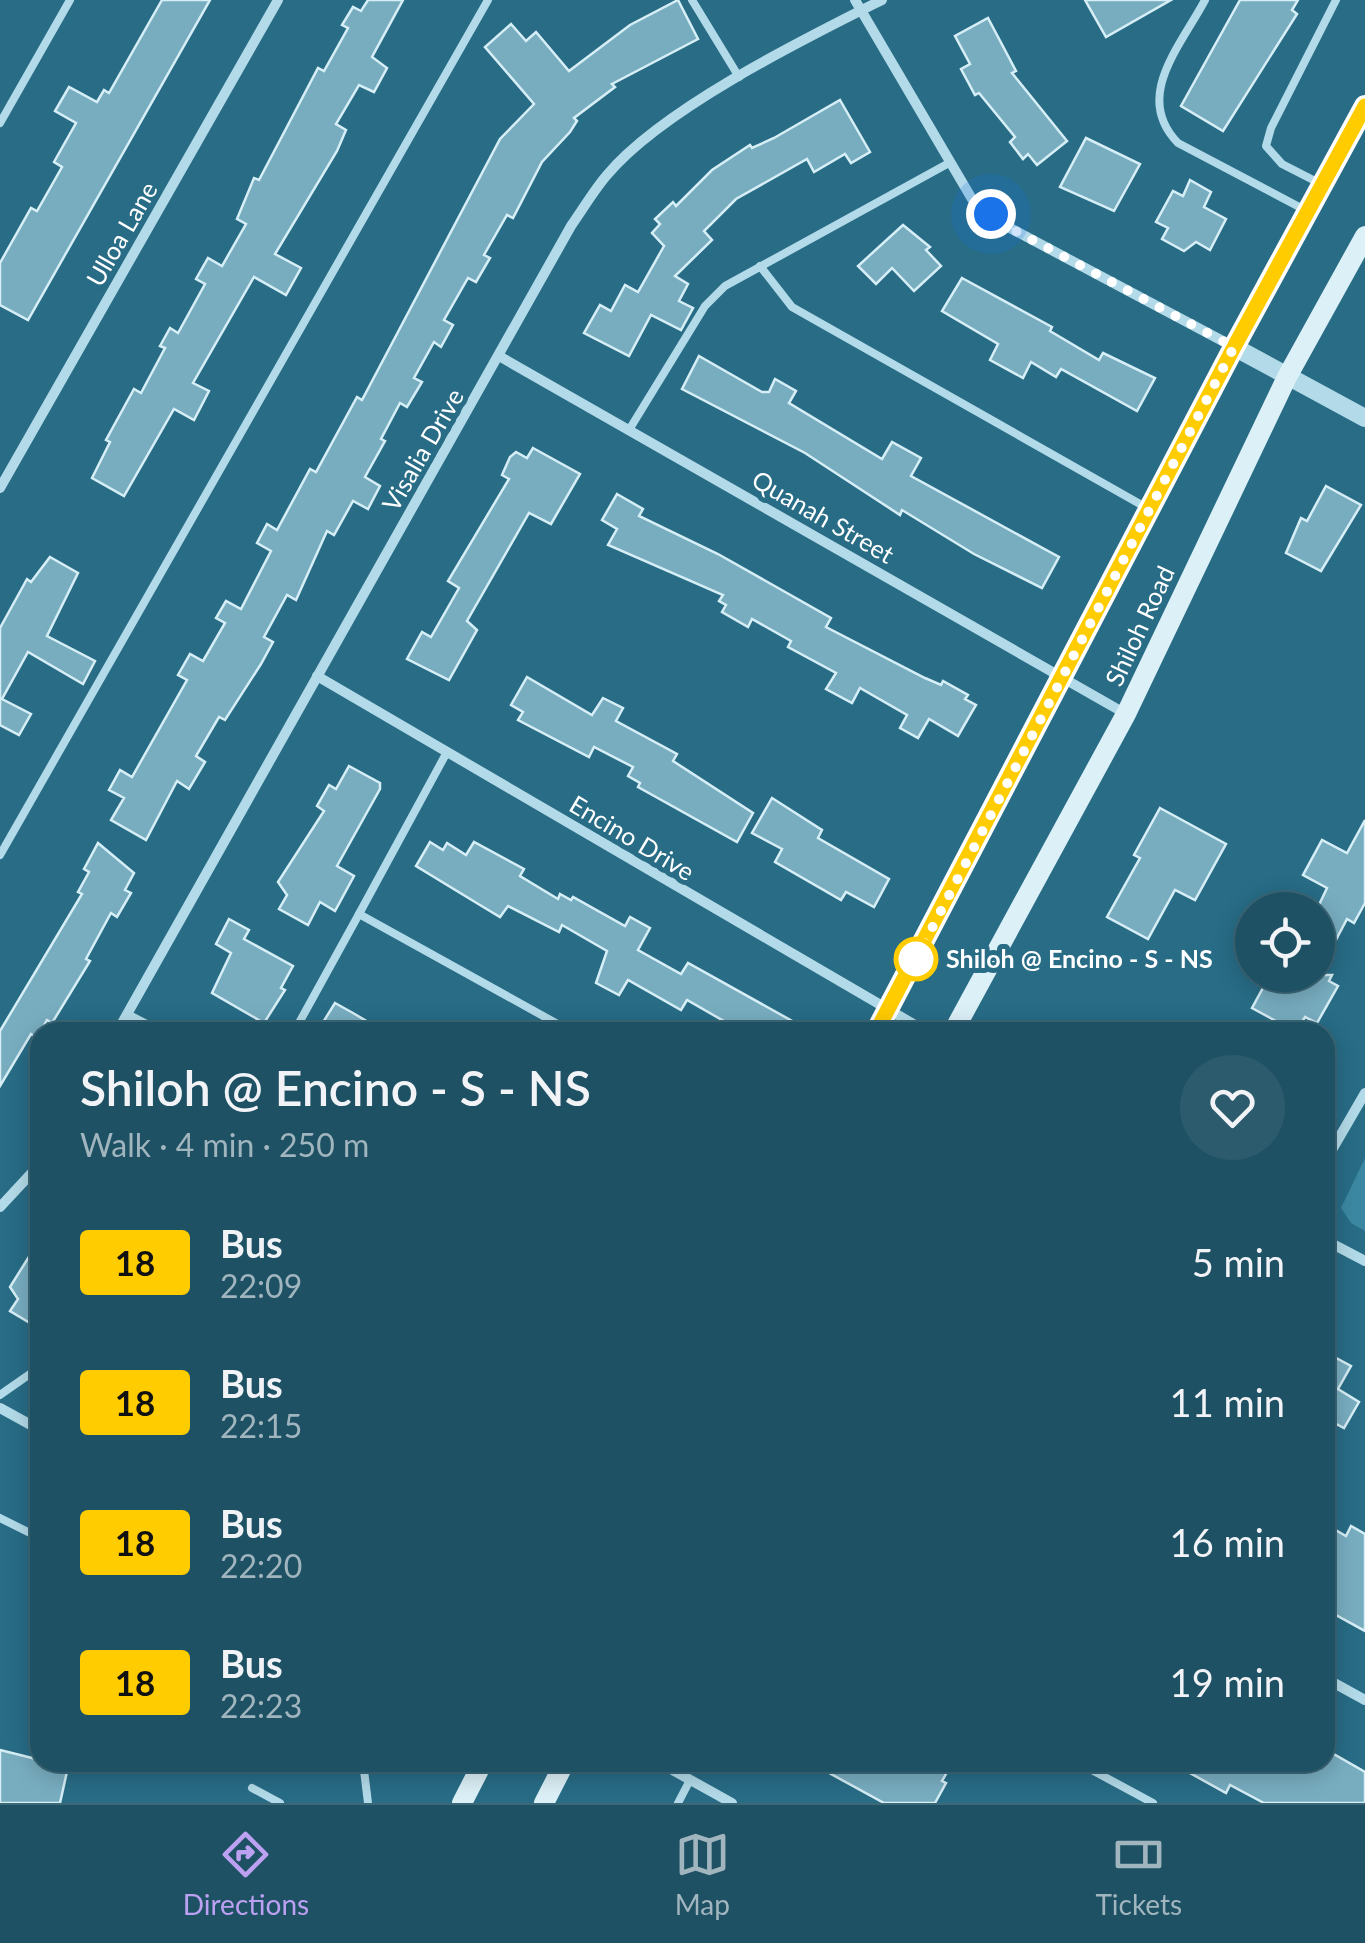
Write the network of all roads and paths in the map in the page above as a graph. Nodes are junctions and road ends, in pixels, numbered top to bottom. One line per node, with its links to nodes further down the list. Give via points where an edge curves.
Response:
1 (70, 0): 11 (lane)
2 (278, 0): 22 (street, Ulloa Lane)
3 (488, 0): 28 (lane)
4 (692, 0): 9 (lane)
5 (882, 0): 8 (street, Visalia Drive)
6 (1206, 0): 14 (lane, via 1160,85 1162,126 1178,143)
7 (1336, 0): 13 (lane, via 1266,146 1282,164)
8 (857, 6): 9 (street, Visalia Drive); 12 (street)
9 (739, 77): 18 (street, Visalia Drive, via 646,138 608,174 571,226)
10 (1365, 106): 13 (main road, Shiloh Road)
11 (0, 124)
12 (949, 164): 16 (lane); 17 (street, via 972,199 1010,228)
13 (1322, 184): 14 (main road, Shiloh Road)
14 (1306, 211): 17 (main road, Shiloh Road)
15 (1365, 236): 19 (main road, Shiloh Road)
16 (760, 266): 21 (lane, via 705,306); 23 (lane, via 792,307)
17 (1234, 347): 19 (street); 23 (main road, Shiloh Road)
18 (500, 356): 21 (street, Quanah Street); 24 (street, Visalia Drive)
19 (1287, 376): 20 (street); 26 (main road, Shiloh Road)
20 (1365, 418)
21 (629, 430): 25 (street, Quanah Street)
22 (0, 488)
23 (1150, 509): 25 (main road, Shiloh Road)
24 (317, 676): 27 (street, Encino Drive); 31 (street, Visalia Drive)
25 (1061, 676): 26 (street, Quanah Street); 30 (main road, Shiloh Road)
26 (1126, 714): 38 (main road, Shiloh Road)
27 (448, 752): 29 (lane); 30 (street, Encino Drive)
28 (0, 856)
29 (359, 914): 34 (lane); 35 (lane)
30 (887, 1012): 36 (main road, Shiloh Road); 37 (street, Encino Drive)
31 (128, 1014): 32 (street, Visalia Drive); 33 (street)
32 (123, 1022)
33 (142, 1022)
34 (300, 1022)
35 (554, 1022)
36 (882, 1022)
37 (908, 1022)
38 (958, 1022)
39 (1365, 1093): 40 (street)
40 (1335, 1145)
41 (30, 1175): 42 (street)
42 (0, 1207)
43 (1335, 1245): 44 (street)
44 (1365, 1261)
45 (30, 1373): 46 (lane)
46 (0, 1395)
47 (0, 1408): 48 (street)
48 (30, 1424)
49 (0, 1518): 50 (lane)
50 (30, 1533)
51 (1335, 1684): 52 (street)
52 (1365, 1700)
53 (364, 1772): 61 (lane)
54 (478, 1772): 62 (main road)
55 (561, 1772): 63 (main road)
56 (676, 1772): 58 (street)
57 (1096, 1772): 66 (lane)
58 (690, 1780): 64 (lane); 65 (street)
59 (252, 1788): 60 (lane)
60 (280, 1803)
61 (368, 1803)
62 (462, 1803)
63 (544, 1803)
64 (678, 1803)
65 (732, 1803)
66 (1153, 1803)

